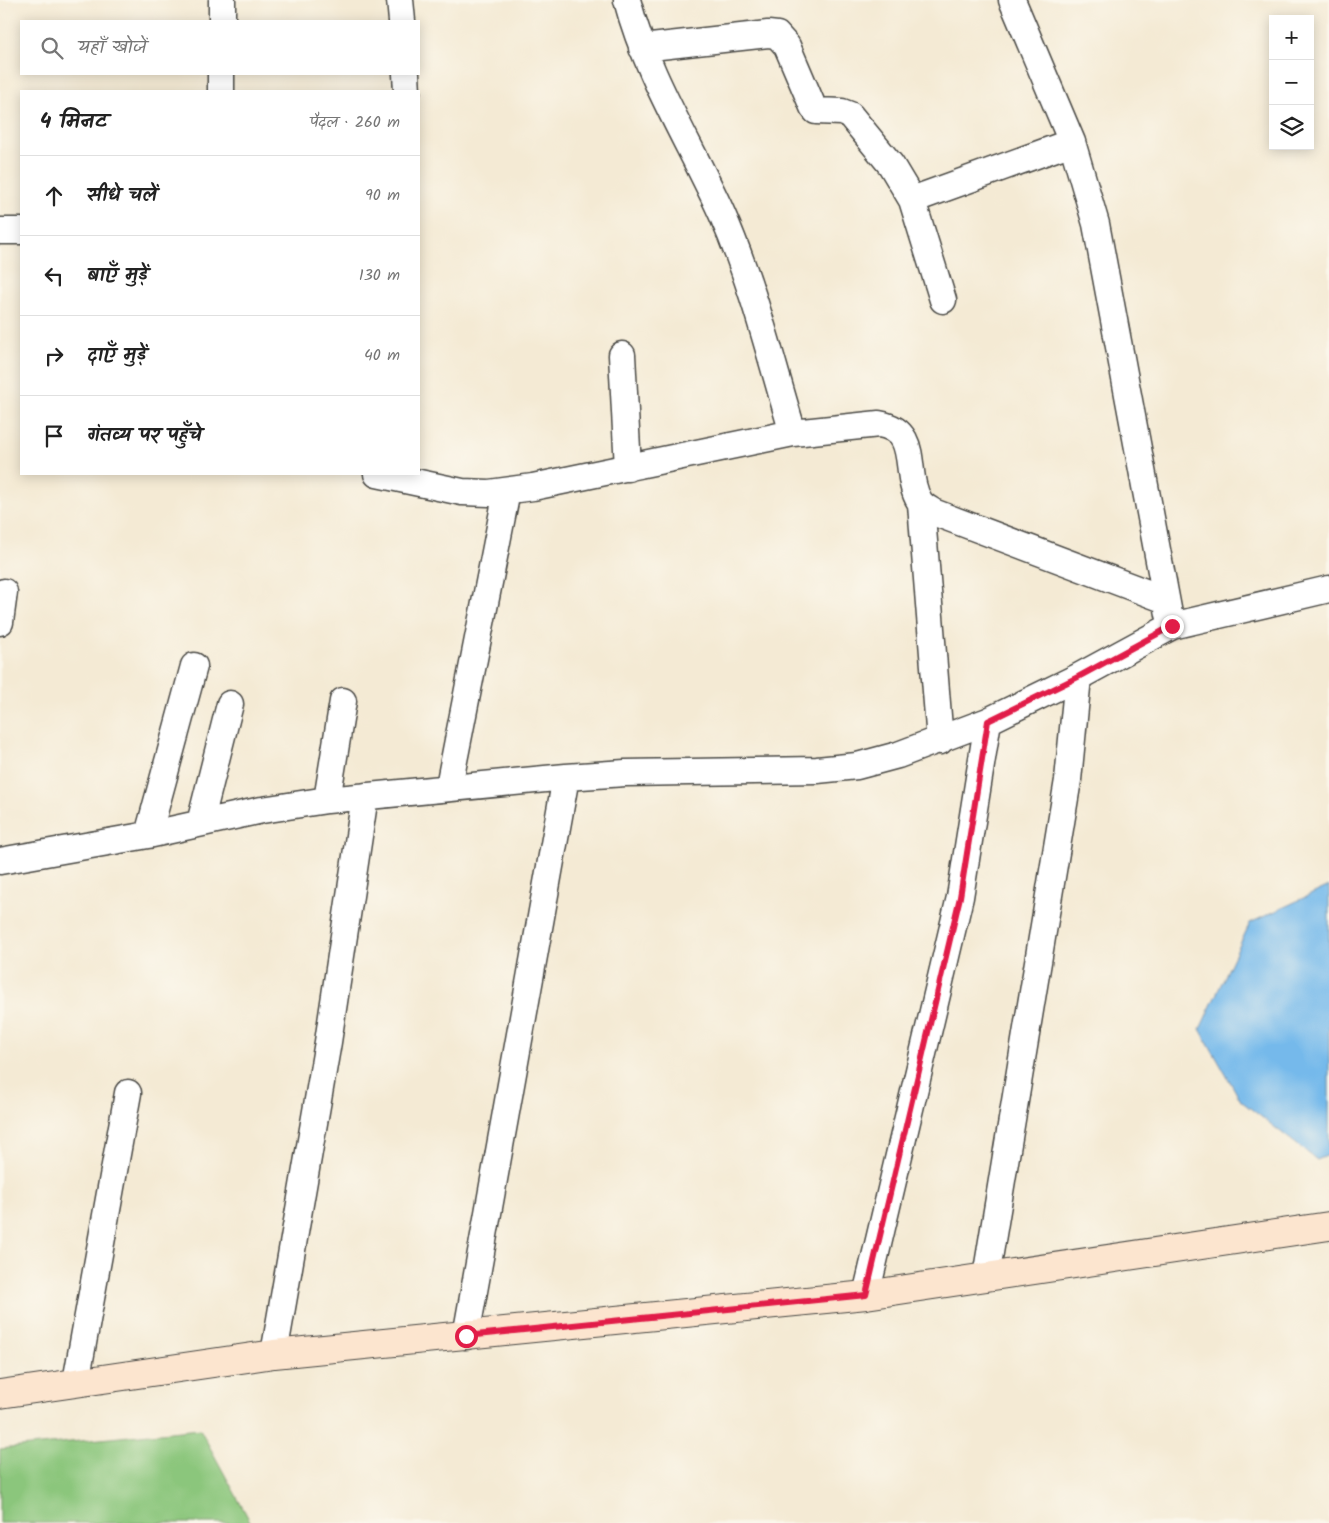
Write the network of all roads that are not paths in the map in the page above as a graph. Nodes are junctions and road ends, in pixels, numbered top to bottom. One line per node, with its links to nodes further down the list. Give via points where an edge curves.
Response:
1 (222, 0): 5 (street)
2 (400, 0): 6 (street)
3 (627, 0): 7 (street)
4 (1012, 0): 12 (street)
5 (222, 20)
6 (402, 20)
7 (642, 48): 13 (street, via 777,35 787,46 813,107 821,112 850,115 891,165); 18 (street, via 738,252)
8 (221, 75): 10 (street)
9 (406, 75): 11 (street)
10 (221, 90)
11 (407, 90)
12 (1072, 142): 13 (street); 25 (street, via 1096,224)
13 (912, 200): 16 (street)
14 (0, 231): 15 (street)
15 (20, 231)
16 (943, 300)
17 (622, 354): 19 (street)
18 (793, 433): 19 (street); 22 (street, via 879,424 892,426 905,439)
19 (628, 468): 21 (street)
20 (382, 475): 21 (street, via 462,492)
21 (507, 491): 35 (street)
22 (921, 504): 25 (street, via 946,518); 33 (street)
23 (1329, 589): 27 (street)
24 (4, 592): 26 (street)
25 (1166, 600): 27 (street)
26 (0, 622)
27 (1172, 626): 29 (street)
28 (194, 666): 39 (street)
29 (1078, 677): 32 (street); 43 (street, via 1068,780)
30 (343, 701): 37 (street)
31 (230, 704): 38 (street)
32 (988, 721): 33 (street); 44 (street, via 960,897)
33 (940, 741): 34 (street, via 857,766 817,770)
34 (566, 777): 35 (street); 45 (street)
35 (449, 786): 36 (street)
36 (365, 796): 37 (street); 46 (street, via 328,1042)
37 (327, 800): 38 (street)
38 (200, 823): 39 (street)
39 (148, 836): 40 (street)
40 (0, 861)
41 (128, 1093): 47 (street)
42 (1329, 1226): 43 (street)
43 (986, 1278): 44 (street)
44 (866, 1295): 45 (street)
45 (466, 1336): 46 (street)
46 (274, 1354): 47 (street)
47 (76, 1382): 48 (street)
48 (0, 1394)

